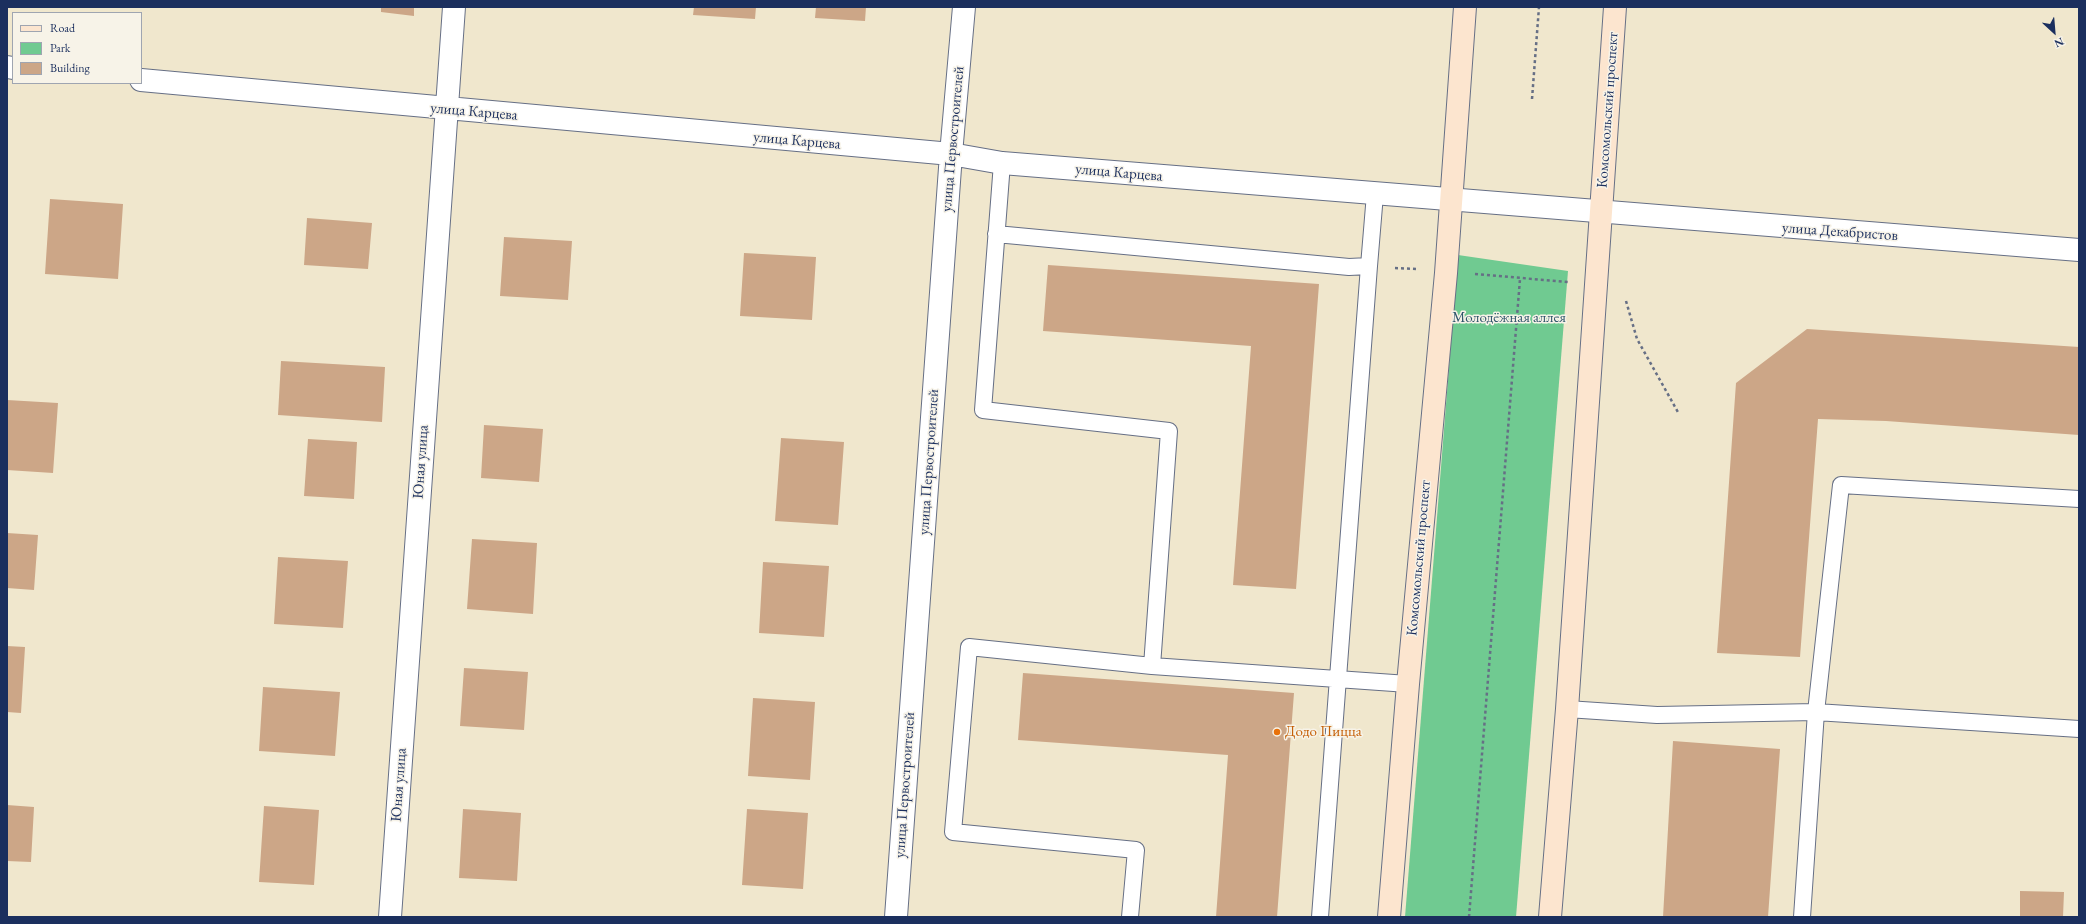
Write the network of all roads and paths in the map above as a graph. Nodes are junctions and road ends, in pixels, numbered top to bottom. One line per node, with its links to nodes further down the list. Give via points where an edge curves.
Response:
1 (454, 7): 8 (street, Юная улица)
2 (964, 7): 9 (street, улица Первостроителей)
3 (1465, 7): 12 (main road, Комсомольский проспект)
4 (1539, 7): 7 (path)
5 (1615, 7): 13 (main road, Комсомольский проспект)
6 (142, 80): 8 (street, улица Карцева)
7 (1532, 99)
8 (445, 110): 9 (street, улица Карцева); 29 (street, Юная улица)
9 (951, 154): 10 (street, улица Карцева); 30 (street, улица Первостроителей)
10 (1002, 163): 11 (street, улица Карцева); 14 (lane)
11 (1375, 194): 12 (street, улица Карцева); 16 (lane)
12 (1452, 200): 13 (street); 25 (main road, Комсомольский проспект)
13 (1601, 213): 15 (street, улица Декабристов); 26 (main road, Комсомольский проспект)
14 (996, 234): 16 (lane, via 1350,267); 23 (lane, via 983,410 1169,431)
15 (2079, 250)
16 (1369, 266): 24 (lane)
17 (1470, 274): 18 (path)
18 (1520, 279): 19 (path); 34 (path)
19 (1570, 283)
20 (1624, 294): 21 (path, via 1637,339)
21 (1679, 414)
22 (2079, 500): 27 (lane, via 1841,485)
23 (1152, 666): 24 (lane); 31 (lane, via 969,647 953,832 1136,850)
24 (1337, 678): 25 (lane); 32 (lane)
25 (1408, 684): 33 (main road, Комсомольский проспект)
26 (1567, 709): 27 (lane, via 1657,714); 35 (main road, Комсомольский проспект)
27 (1816, 712): 28 (lane); 36 (lane)
28 (2079, 729)
29 (390, 917)
30 (896, 917)
31 (1130, 917)
32 (1320, 917)
33 (1389, 917)
34 (1469, 917)
35 (1550, 917)
36 (1802, 917)

